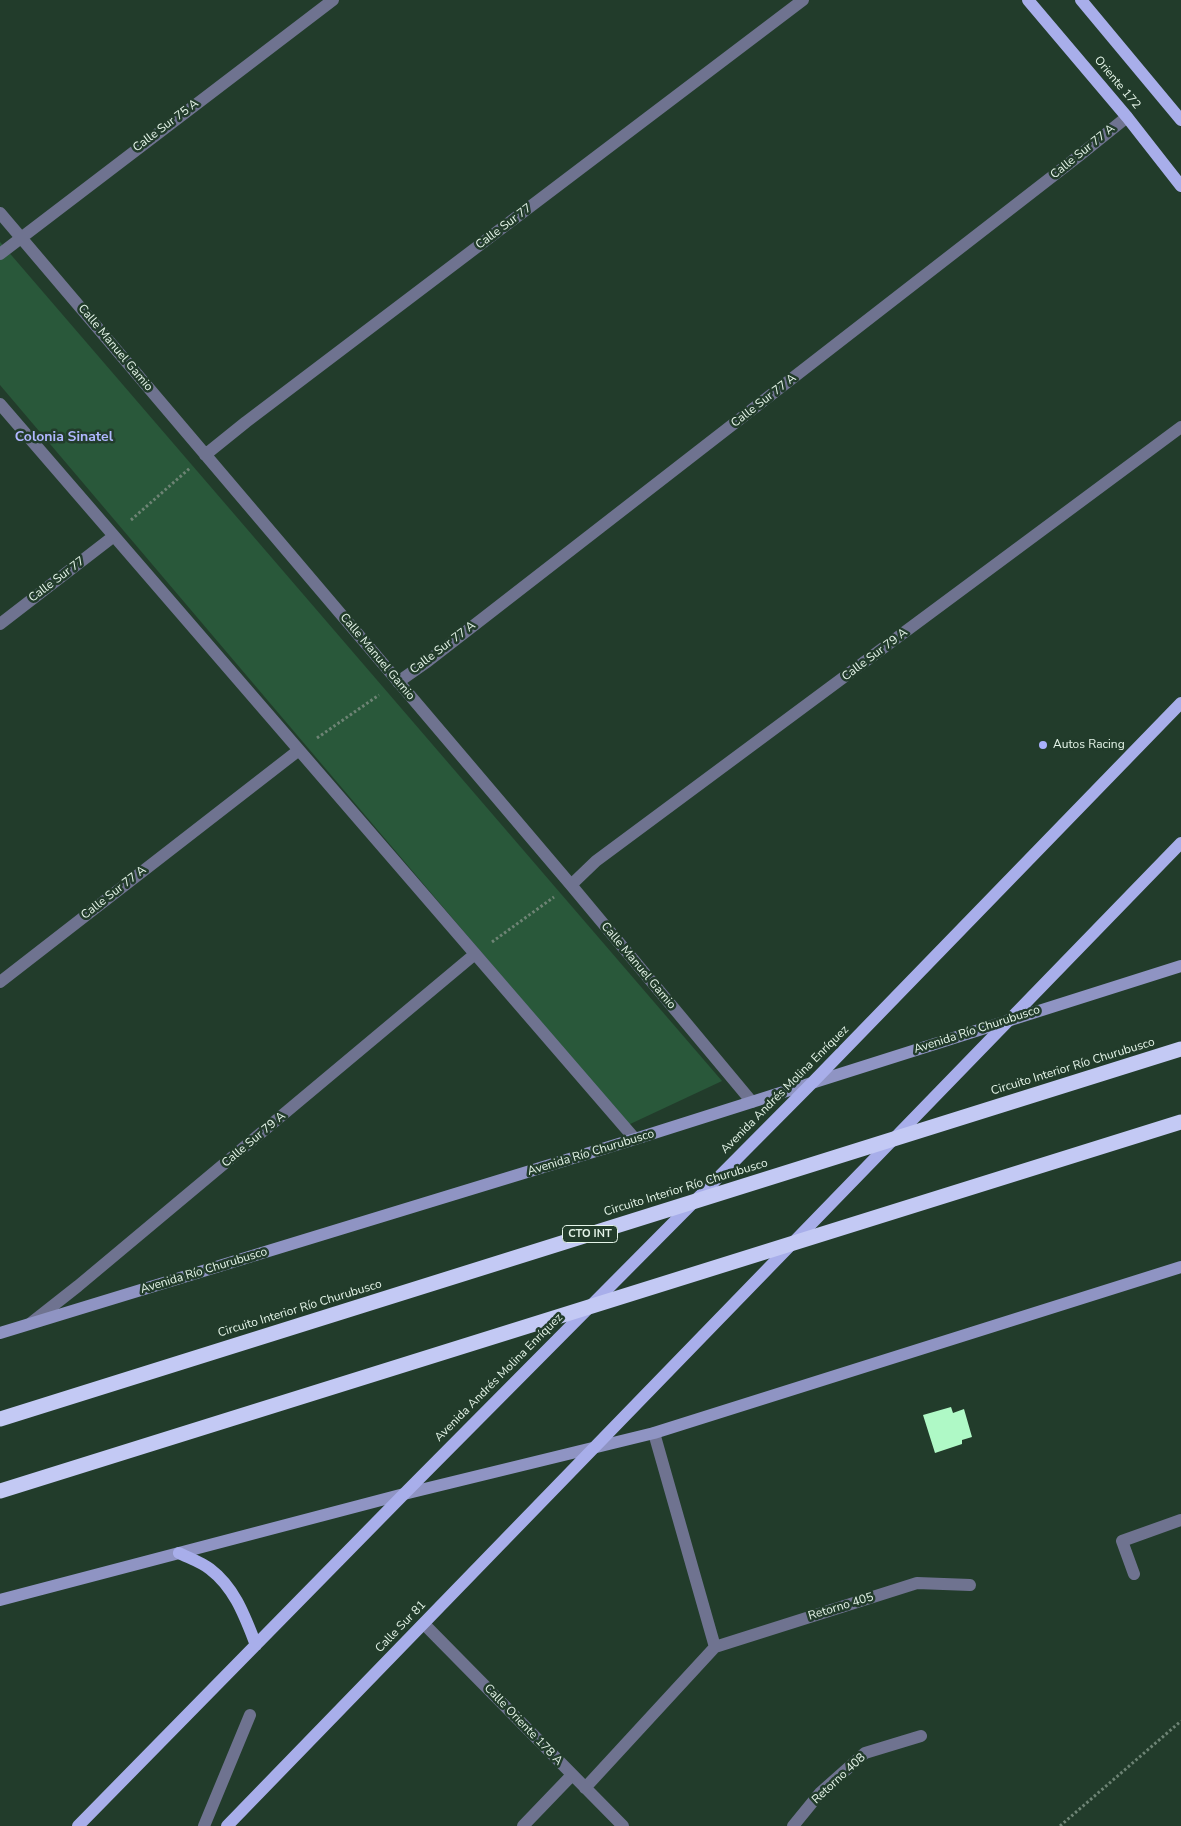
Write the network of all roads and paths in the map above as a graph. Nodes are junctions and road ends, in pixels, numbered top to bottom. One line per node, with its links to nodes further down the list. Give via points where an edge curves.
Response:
1 (333, 0): 9 (street, Calle Sur 75 A)
2 (803, 0): 13 (street, Calle Sur 77)
3 (1028, 0): 5 (main road, Oriente 172)
4 (1081, 0): 6 (main road, Oriente 172)
5 (1127, 116): 7 (main road, Oriente 172); 16 (street, Calle Sur 77 A)
6 (1181, 120)
7 (1181, 186)
8 (0, 213): 9 (street, Calle Manuel Gamio)
9 (21, 237): 10 (street, Calle Sur 75 A); 13 (street, Calle Manuel Gamio)
10 (0, 254)
11 (0, 404): 14 (street)
12 (1181, 427): 20 (street, Calle Sur 79 A, via 596,861)
13 (205, 455): 14 (path); 16 (street, Calle Manuel Gamio)
14 (114, 536): 15 (street, Calle Sur 77); 18 (street)
15 (0, 624)
16 (398, 682): 18 (path); 20 (street, Calle Manuel Gamio)
17 (1181, 703): 26 (main road, Avenida Andrés Molina Enríquez)
18 (299, 750): 21 (street); 23 (street, Calle Sur 77 A)
19 (1181, 843): 24 (main road)
20 (571, 885): 21 (path); 27 (street, Calle Manuel Gamio)
21 (475, 954): 29 (street); 31 (street, Calle Sur 79 A)
22 (1181, 966): 24 (main road, Avenida Río Churubusco)
23 (0, 982)
24 (1009, 1020): 26 (main road, Avenida Río Churubusco); 35 (main road)
25 (1181, 1049): 33 (highway, Circuito Interior Río Churubusco / CTO INT)
26 (812, 1083): 27 (main road, Avenida Río Churubusco); 37 (main road, Avenida Andrés Molina Enríquez)
27 (752, 1102): 29 (main road, Avenida Río Churubusco)
28 (1181, 1122): 36 (highway)
29 (635, 1139): 31 (main road, Avenida Río Churubusco)
30 (1181, 1267): 34 (main road)
31 (30, 1324): 32 (main road, Avenida Río Churubusco)
32 (0, 1333)
33 (0, 1418)
34 (654, 1432): 35 (main road); 45 (street)
35 (595, 1446): 37 (main road); 43 (main road, Calle Sur 81)
36 (0, 1491)
37 (404, 1494): 39 (main road); 44 (main road)
38 (1181, 1520): 40 (street, via 1122,1541)
39 (179, 1553): 42 (main road); 44 (main road, via 209,1568 228,1587 244,1613)
40 (1134, 1574)
41 (970, 1585): 45 (street, Retorno 405, via 917,1583)
42 (0, 1600)
43 (424, 1624): 49 (street, Calle Oriente 178 A); 53 (main road, Calle Sur 81)
44 (256, 1645): 51 (main road)
45 (715, 1647): 50 (street, Retorno 405)
46 (250, 1714): 52 (street)
47 (1181, 1721): 57 (path)
48 (921, 1736): 56 (street, Retorno 408, via 865,1753 820,1793)
49 (572, 1775): 50 (street, Calle Oriente 178 A); 54 (street)
50 (585, 1788): 55 (street, Calle Oriente 178 A)
51 (78, 1826)
52 (204, 1826)
53 (227, 1826)
54 (523, 1826)
55 (623, 1826)
56 (793, 1826)
57 (1060, 1826)

